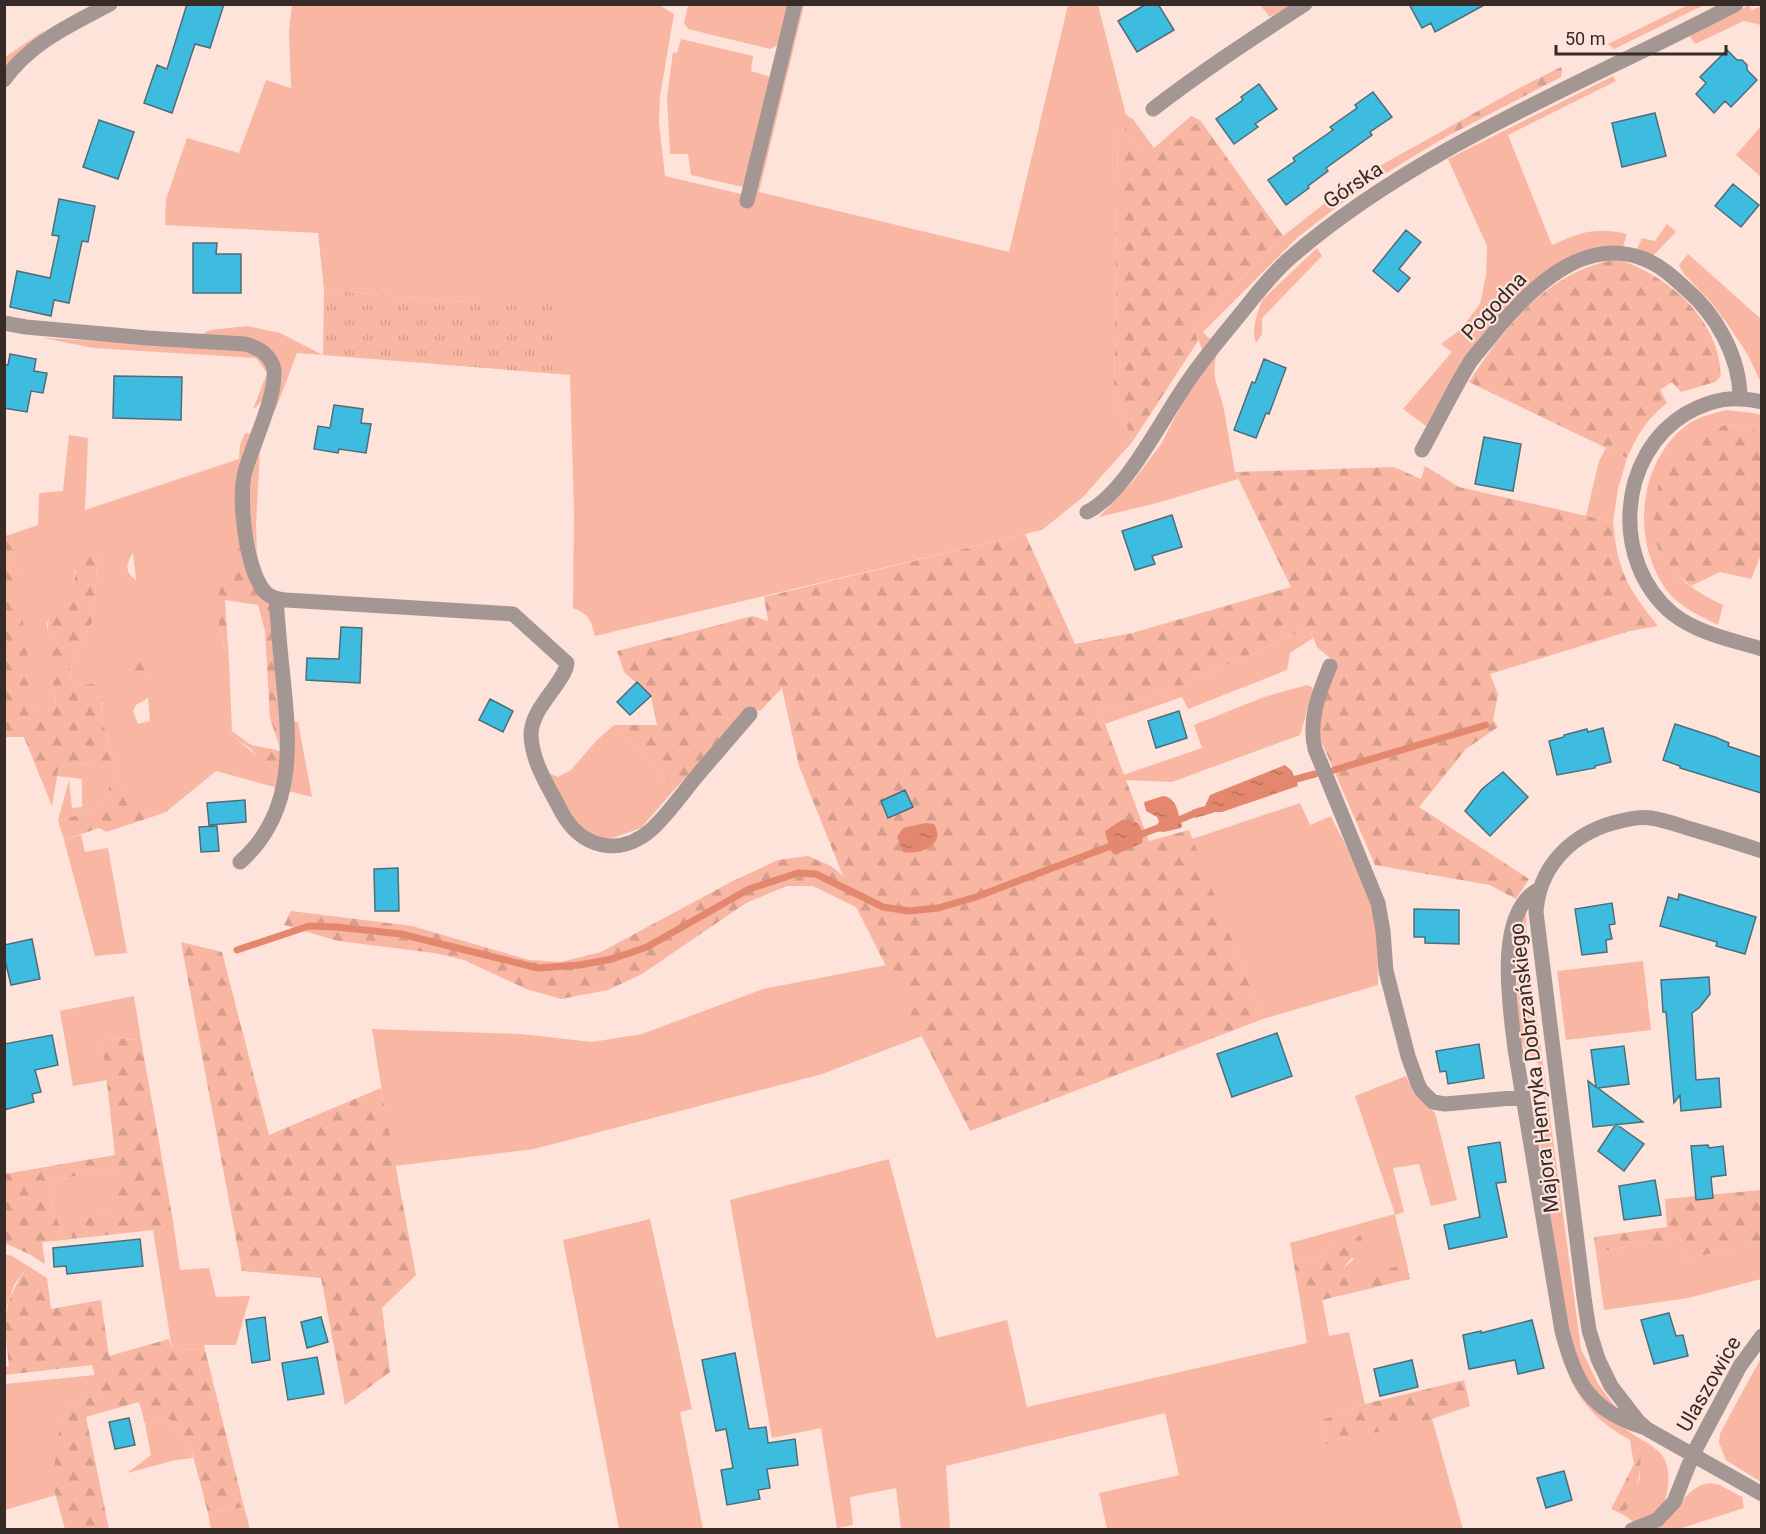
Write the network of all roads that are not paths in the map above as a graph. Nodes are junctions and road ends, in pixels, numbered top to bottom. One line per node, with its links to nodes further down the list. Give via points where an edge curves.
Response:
1 (110, 4): 5 (street, via 39,44 21,58)
2 (795, 4): 7 (street)
3 (1305, 4): 6 (street)
4 (1736, 4): 12 (street, Górska, via 1465,141 1393,183 1326,229 1266,282 1204,358 1123,478 1099,505)
5 (4, 80)
6 (1153, 109)
7 (747, 201)
8 (4, 323): 13 (street, via 245,344 264,354 273,367 274,382 245,473 243,498 254,569 266,592)
9 (1740, 398): 10 (street); 11 (street, Pogodna, via 1730,353 1698,299 1647,260 1621,253 1590,256 1552,274 1518,303 1471,361); 14 (street, via 1724,398 1693,410 1653,442 1632,492 1630,533 1649,586 1673,614 1698,628)
10 (1761, 402)
11 (1422, 450)
12 (1087, 512)
13 (276, 599): 16 (street, via 513,614 567,663 532,729 532,751 570,827 600,845 616,846 651,830); 18 (street, via 288,762 272,820)
14 (1761, 649)
15 (1330, 666): 20 (street, via 1318,694 1312,738 1378,903 1386,971 1420,1090 1433,1102 1444,1104)
16 (750, 714)
17 (1761, 851): 19 (street, Majora Henryka Dobrzańskiego, via 1666,821 1631,819 1575,839 1555,860)
18 (240, 862)
19 (1539, 889): 20 (street, via 1520,906 1510,945 1512,1027); 22 (street, Majora Henryka Dobrzańskiego, via 1536,920 1589,1330 1611,1386)
20 (1523, 1097): 22 (street, via 1569,1357 1587,1393 1600,1406 1622,1421)
21 (1761, 1336): 23 (street, Ulaszowice, via 1740,1366)
22 (1647, 1429): 23 (street, Majora Henryka Dobrzańskiego)
23 (1693, 1454): 24 (street, Majora Henryka Dobrzańskiego); 25 (street, Ulaszowice, via 1668,1509 1657,1520)
24 (1761, 1494)
25 (1632, 1530)

